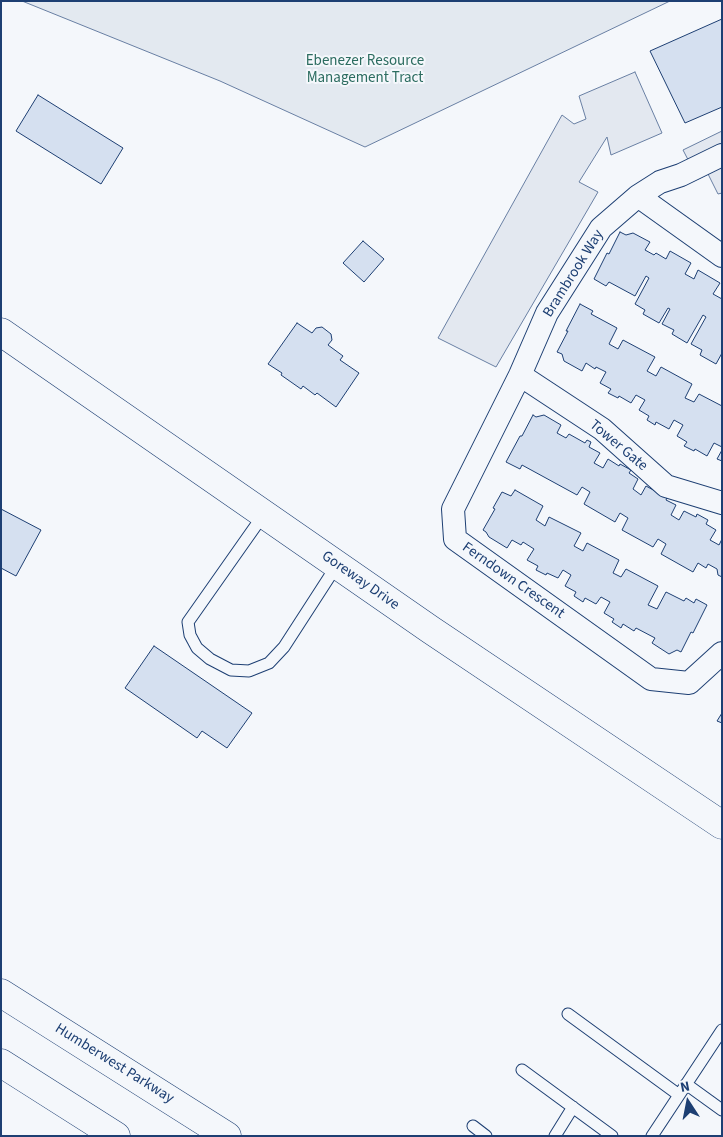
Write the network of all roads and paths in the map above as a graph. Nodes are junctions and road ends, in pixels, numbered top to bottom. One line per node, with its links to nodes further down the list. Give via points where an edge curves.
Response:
1 (722, 155): 2 (street, Brambrook Way, via 660,182)
2 (638, 196): 3 (street); 5 (street, Brambrook Way, via 601,228 547,314)
3 (722, 256)
4 (1, 332): 7 (street, Goreway Drive)
5 (520, 375): 6 (street, Tower Gate, via 602,429 666,486); 9 (street, Ferndown Crescent, via 453,509 455,539 650,678 689,683)
6 (722, 504)
7 (264, 514): 8 (street, Goreway Drive); 8 (lane, via 188,622 197,648 210,659 231,670 249,671 269,662 284,646)
8 (337, 565): 10 (street, Goreway Drive)
9 (722, 653)
10 (722, 825)
11 (1, 993): 22 (street, Humberwest Parkway)
12 (568, 1014): 17 (lane)
13 (721, 1033): 16 (lane)
14 (1, 1062): 21 (street)
15 (522, 1070): 18 (lane)
16 (686, 1084): 17 (lane); 19 (lane)
17 (679, 1095): 26 (lane)
18 (573, 1107): 24 (lane); 25 (lane)
19 (722, 1110)
20 (473, 1126): 23 (lane)
21 (116, 1136)
22 (228, 1136)
23 (486, 1136)
24 (555, 1136)
25 (612, 1136)
26 (652, 1136)

